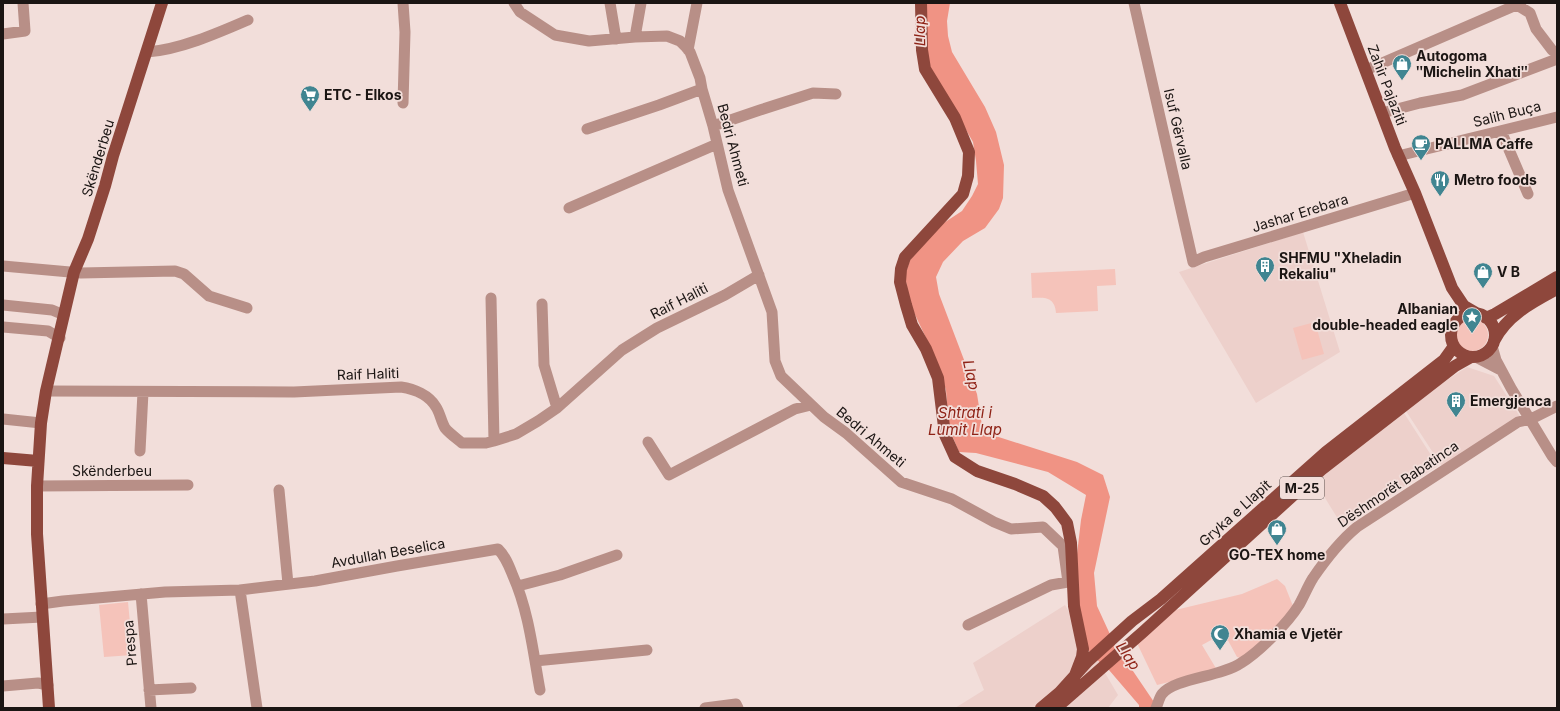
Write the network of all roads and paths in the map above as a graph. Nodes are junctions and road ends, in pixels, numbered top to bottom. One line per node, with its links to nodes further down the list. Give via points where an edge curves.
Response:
1 (23, 3): 13 (street, via 25,31)
2 (162, 3): 17 (main road, Skënderbeu)
3 (403, 3): 23 (street)
4 (514, 3): 15 (street, via 520,12 555,35 589,41)
5 (610, 3): 15 (street)
6 (641, 3): 14 (street)
7 (697, 3): 16 (street)
8 (921, 3): 82 (main road, via 924,69 955,118 969,152 968,176 963,194 905,257 900,282 912,325 938,378 946,435 955,457 977,471 1043,496 1067,523 1071,543 1074,606 1084,649)
9 (1134, 3): 34 (street, Isuf Gërvalla)
10 (1340, 3): 20 (main road, Zahir Pajaziti)
11 (1519, 4): 18 (street, via 1530,13 1536,29); 20 (street)
12 (248, 20): 17 (street, via 186,43 156,52)
13 (3, 34)
14 (635, 37): 15 (street); 16 (street, via 666,36 680,41)
15 (616, 39)
16 (688, 50): 21 (street, Bedri Ahmeti)
17 (147, 52): 36 (main road, Skënderbeu, via 88,239)
18 (1557, 53)
19 (1557, 59): 24 (street, via 1462,95)
20 (1366, 70): 24 (main road, Zahir Pajaziti)
21 (702, 89): 26 (street, Bedri Ahmeti); 27 (street, Bedri Ahmeti)
22 (836, 94): 26 (street, via 813,93)
23 (403, 103)
24 (1382, 113): 30 (main road, Zahir Pajaziti)
25 (1556, 120): 28 (street, Salih Buça)
26 (714, 126): 29 (street, Bedri Ahmeti)
27 (587, 129)
28 (1501, 131): 30 (street, Salih Buça); 32 (street)
29 (717, 144): 33 (street); 37 (street, Bedri Ahmeti, via 728,190)
30 (1398, 156): 31 (main road, Zahir Pajaziti)
31 (1415, 193): 34 (street, Jashar Erebara); 39 (main road, Zahir Pajaziti)
32 (1528, 194)
33 (569, 208)
34 (1193, 262)
35 (3, 266): 36 (street)
36 (74, 272): 44 (street, via 175,271 184,274 209,296); 45 (main road, Skënderbeu)
37 (759, 275): 56 (street, Bedri Ahmeti, via 772,312 775,361 781,376); 58 (street, Raif Haliti, via 725,295 657,328 622,350)
38 (1557, 277): 46 (main road, via 1498,312)
39 (1452, 288): 46 (main road, Zahir Pajaziti, via 1464,306); 47 (main road, Zahir Pajaziti, via 1455,311)
40 (1557, 289): 50 (main road, M-25, via 1510,319)
41 (491, 298): 62 (street)
42 (542, 304): 58 (street, via 544,365)
43 (3, 305): 45 (street, via 52,310)
44 (247, 308)
45 (64, 315): 49 (main road, Skënderbeu)
46 (1481, 316): 47 (main road, via 1464,315); 50 (main road, via 1492,325)
47 (1453, 325): 51 (main road, via 1451,336)
48 (3, 327): 49 (street, via 48,331)
49 (60, 338): 54 (main road, Skënderbeu)
50 (1493, 343): 52 (main road, M-25, via 1485,353); 53 (street)
51 (1454, 346): 52 (main road, via 1461,354); 82 (main road, Gryka e Llapit / M-25, via 1444,360 1326,452 1161,599)
52 (1473, 357): 53 (street); 94 (main road, Gryka e Llapit / M-25, via 1455,366 1321,470)
53 (1501, 370): 60 (street)
54 (46, 391): 55 (street, Raif Haliti); 61 (main road, Skënderbeu)
55 (143, 392): 62 (street, Raif Haliti, via 294,392 410,388 431,401 445,428 462,443); 64 (street)
56 (811, 405): 63 (street, via 795,409 669,475); 79 (street, Bedri Ahmeti, via 901,482 952,499 1011,529 1043,527 1063,546 1068,582 1051,585)
57 (1557, 406): 60 (street, Dëshmorët Babatinca)
58 (557, 408): 62 (street, Raif Haliti, via 516,434)
59 (3, 418): 61 (street)
60 (1531, 419): 67 (street); 95 (street, Dëshmorët Babatinca, via 1518,422 1357,527 1341,541 1313,579 1298,606 1278,631 1253,654 1220,673 1176,684 1162,695)
61 (41, 423): 66 (main road, Skënderbeu)
62 (494, 441)
63 (648, 442)
64 (140, 451)
65 (3, 458): 66 (main road)
66 (38, 461): 69 (main road, Skënderbeu)
67 (1557, 462)
68 (188, 485): 69 (street, Skënderbeu)
69 (36, 486): 76 (main road, Skënderbeu)
70 (279, 490): 72 (street)
71 (617, 555): 73 (street)
72 (288, 584): 73 (street, Avdullah Beselica, via 498,549 505,555); 74 (street, Avdullah Beselica)
73 (518, 586): 81 (street, Avdullah Beselica)
74 (240, 590): 75 (street, Avdullah Beselica); 90 (street)
75 (141, 594): 76 (street, Avdullah Beselica); 86 (street, Prespa)
76 (41, 604): 77 (main road, Skënderbeu)
77 (42, 618): 78 (street); 83 (main road, Skënderbeu)
78 (3, 619)
79 (968, 626)
80 (647, 650): 81 (street)
81 (535, 661): 87 (street, Avdullah Beselica)
82 (1083, 662): 93 (main road, Gryka e Llapit / M-25, via 1074,678)
83 (48, 685): 84 (street, via 38,683); 88 (main road, Skënderbeu)
84 (3, 686)
85 (191, 688): 86 (street)
86 (149, 690): 89 (street, Prespa)
87 (540, 690)
88 (49, 708)
89 (151, 708)
90 (257, 708)
91 (705, 708): 92 (street, via 736,704)
92 (738, 708)
93 (1041, 708)
94 (1056, 708)
95 (1156, 708)

